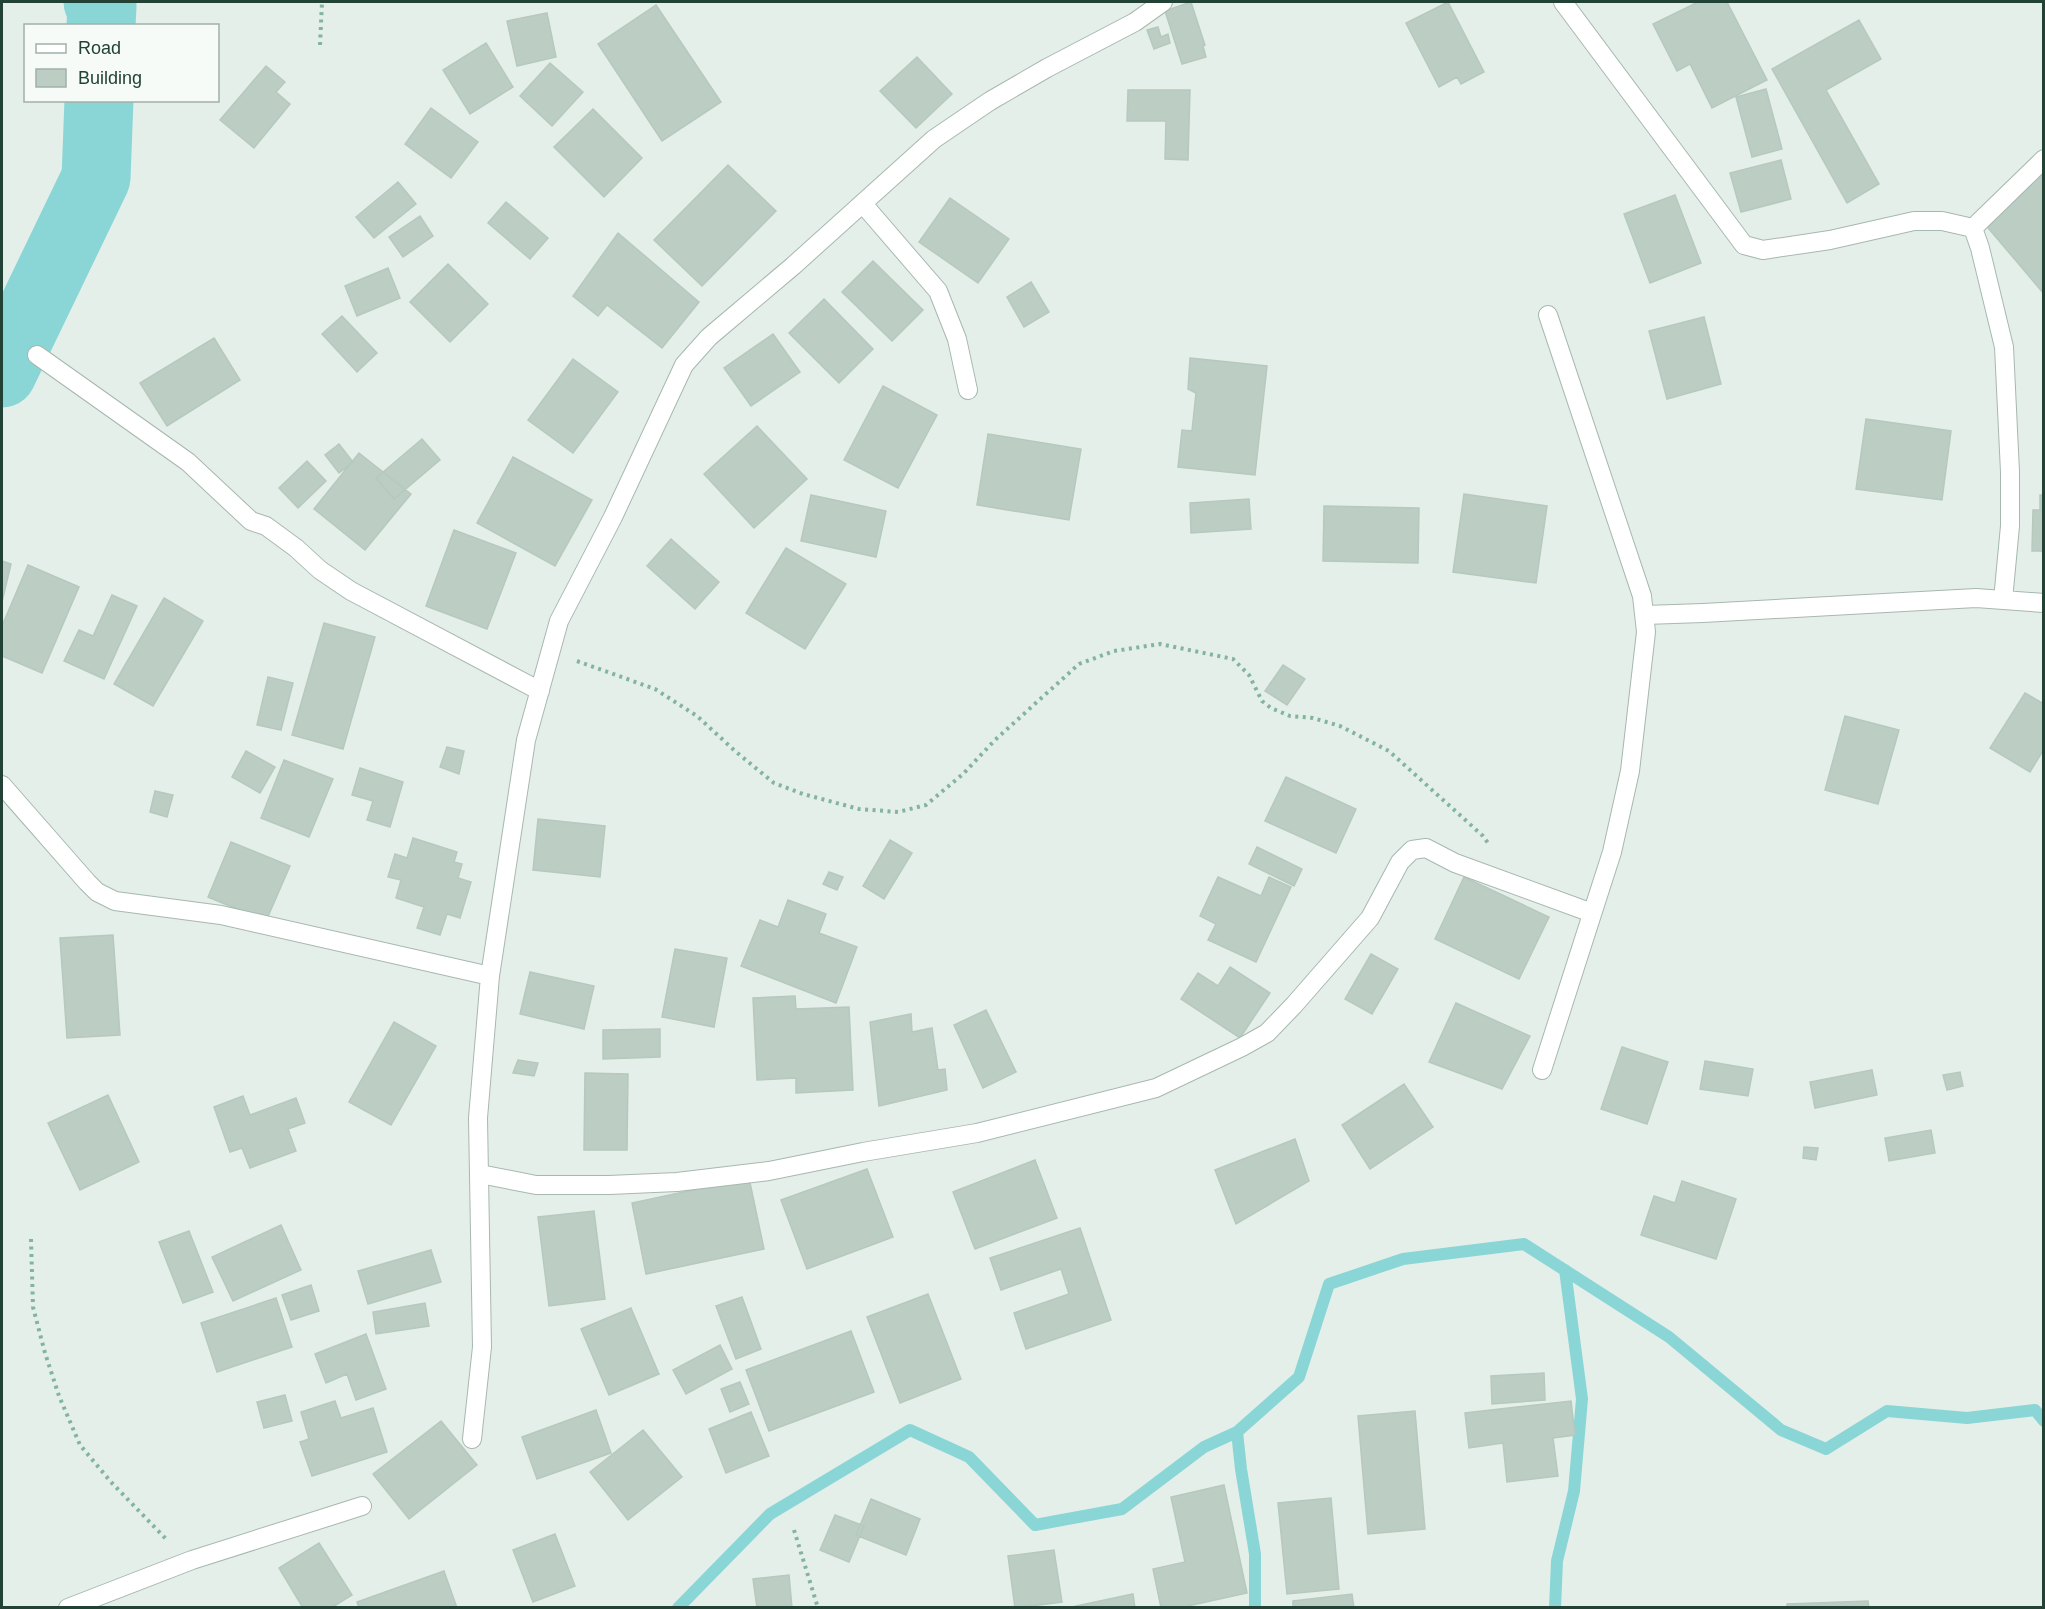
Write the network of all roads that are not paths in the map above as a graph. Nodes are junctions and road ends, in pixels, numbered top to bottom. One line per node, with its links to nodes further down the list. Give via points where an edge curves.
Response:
1 (1163, 2): 4 (street, via 1135,22 990,100 934,139)
2 (1563, 2): 5 (street, via 1744,245 1763,250 1914,221 1942,221)
3 (2043, 159): 5 (street)
4 (862, 204): 8 (street, via 938,291 957,339); 12 (street, via 709,337 684,365 560,621)
5 (1973, 228): 9 (street, via 2004,347 2010,526)
6 (1548, 315): 11 (street)
7 (38, 355): 12 (street, via 188,462 251,521 266,526 351,591)
8 (968, 390)
9 (2003, 600): 10 (street); 11 (street, via 1976,598)
10 (2043, 603)
11 (1645, 615): 14 (street, via 1630,771 1612,852)
12 (540, 691): 15 (street, via 526,740)
13 (2, 785): 15 (street, via 87,882 115,901 221,915)
14 (1592, 913): 16 (street); 17 (street, via 1455,863 1426,848 1412,850 1400,862 1370,918 1266,1033 1156,1088 977,1133 769,1171 609,1185 536,1185)
15 (490, 976): 17 (street, via 477,1118)
16 (1542, 1070)
17 (480, 1174): 18 (street, via 482,1347)
18 (472, 1439)
19 (362, 1506): 20 (street, via 189,1562)
20 (68, 1608)

